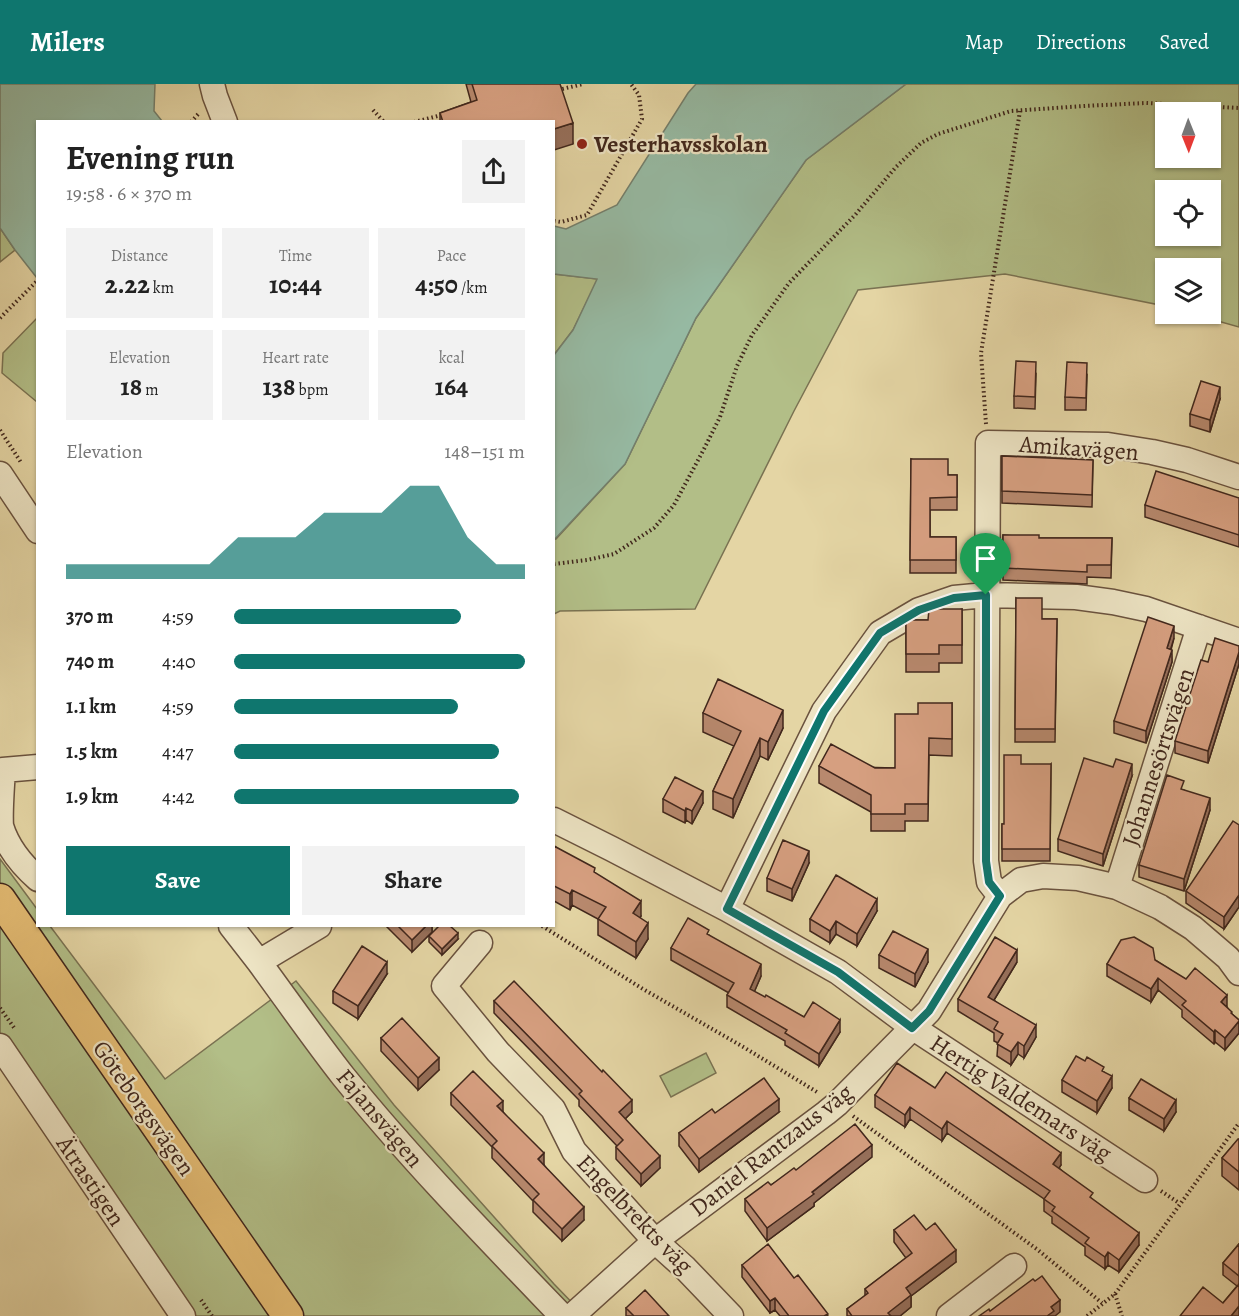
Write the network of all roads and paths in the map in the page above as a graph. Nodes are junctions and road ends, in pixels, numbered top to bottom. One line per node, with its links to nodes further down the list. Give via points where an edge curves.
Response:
1 (212, 84): 9 (street)
2 (584, 84): 4 (path)
3 (631, 84): 12 (path, via 639,95 642,119 587,215)
4 (549, 92)
5 (1239, 108): 7 (path, via 1146,103)
6 (373, 110): 10 (path)
7 (1020, 111): 16 (path, via 981,352); 21 (path, via 938,134 921,143 896,167 789,283 752,335 720,417 674,505 654,528 614,554)
8 (448, 114): 11 (path)
9 (224, 120)
10 (382, 120)
11 (422, 120)
12 (555, 221)
13 (36, 282): 14 (path)
14 (0, 318)
15 (0, 430): 17 (path)
16 (988, 443): 19 (street, Amikavägen, via 1108,445 1187,460); 22 (street)
17 (25, 468)
18 (0, 474): 20 (street)
19 (1239, 477)
20 (36, 528)
21 (555, 564)
22 (986, 595): 23 (street, via 1113,602); 29 (street, via 986,861 989,882); 31 (street, via 954,598 919,610 880,633 824,711)
23 (1199, 627): 24 (street); 28 (street, Johannesörtsvägen)
24 (1239, 641)
25 (36, 767): 27 (street, via 3,770 1,797 1,825 14,853)
26 (555, 820): 31 (street, Hertig Valdemars väg)
27 (36, 877)
28 (1117, 887): 29 (street, via 1078,878 1043,876 1021,880); 35 (street, via 1160,907)
29 (1000, 896): 37 (street, Daniel Rantzaus väg, via 929,1011)
30 (0, 899): 45 (main road, Göteborgsvägen)
31 (727, 909): 37 (street, Hertig Valdemars väg, via 838,972)
32 (232, 927): 36 (street, Fajansvägen)
33 (317, 927): 36 (street)
34 (480, 943): 41 (street, Engelbrekts väg, via 444,986 498,1052 553,1109 574,1151)
35 (1235, 958)
36 (259, 962): 46 (street, Fajansvägen, via 342,1075 417,1163)
37 (912, 1028): 40 (street, Hertig Valdemars väg); 41 (street, Daniel Rantzaus väg, via 826,1113)
38 (0, 1046): 44 (street, Ätrastigen)
39 (1239, 1123): 43 (path)
40 (1145, 1180)
41 (655, 1241): 47 (street, Daniel Rantzaus väg); 48 (street, Engelbrekts väg)
42 (1014, 1266): 49 (street)
43 (1115, 1294): 50 (path); 51 (path)
44 (183, 1316)
45 (288, 1316)
46 (562, 1316)
47 (572, 1316)
48 (730, 1316)
49 (949, 1316)
50 (1087, 1316)
51 (1122, 1316)

